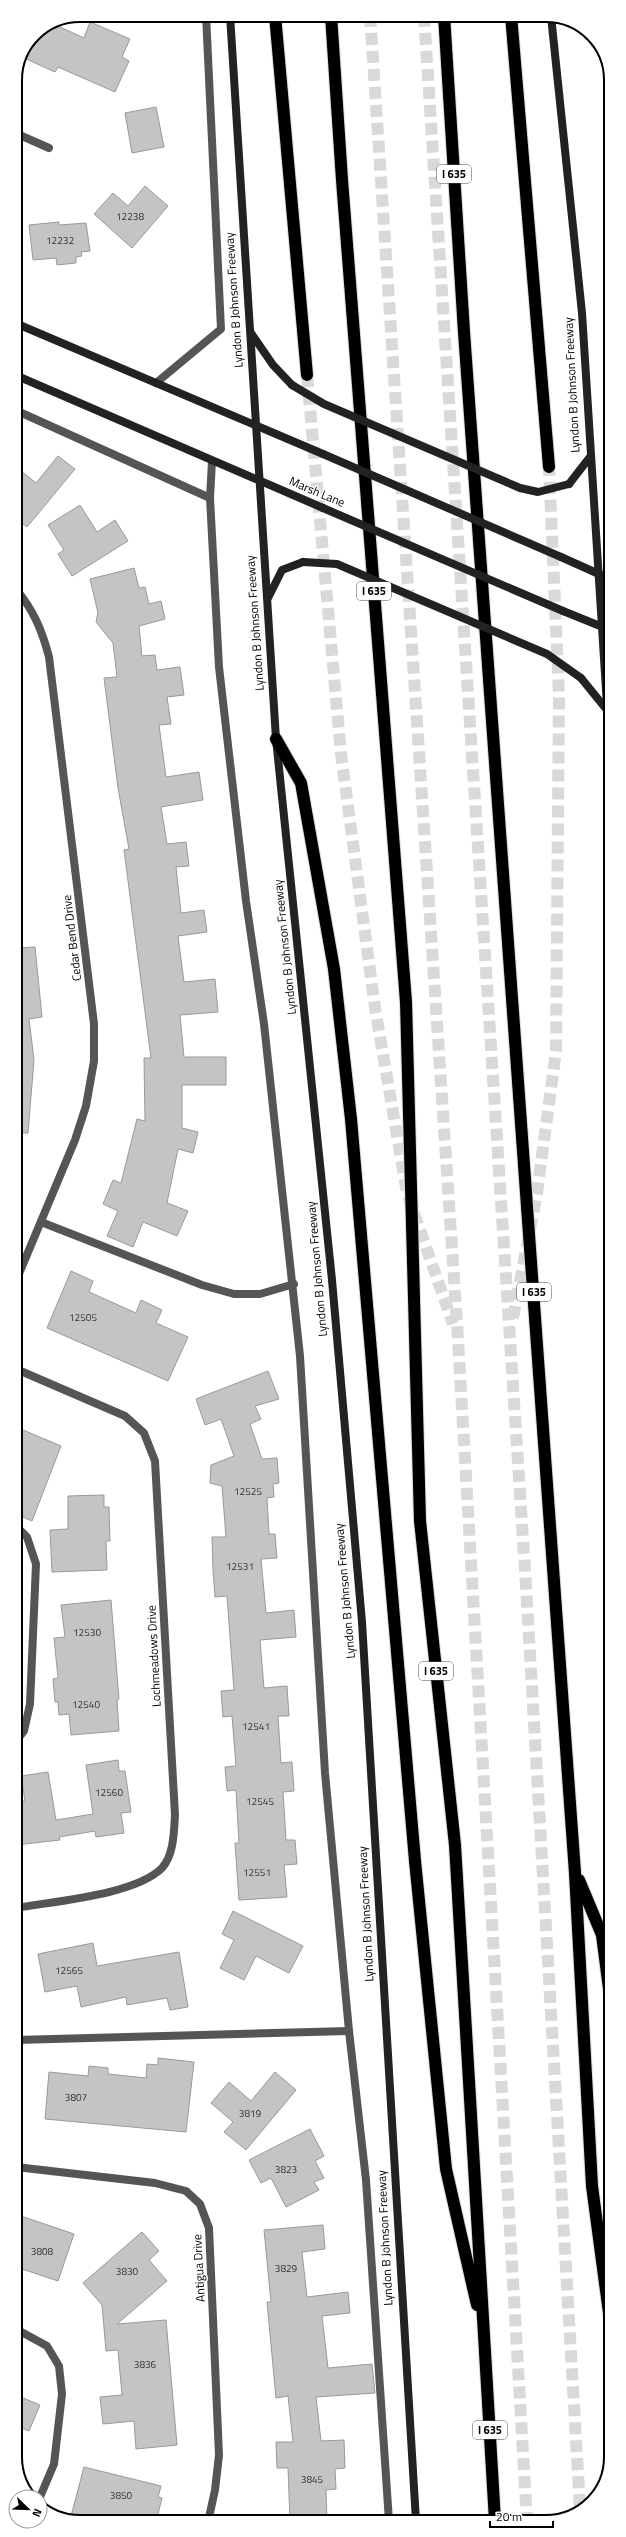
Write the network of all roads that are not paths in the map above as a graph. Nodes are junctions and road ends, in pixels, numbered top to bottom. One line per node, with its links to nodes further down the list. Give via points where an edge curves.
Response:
1 (206, 22): 14 (street, via 220,329)
2 (230, 22): 11 (main road, Lyndon B Johnson Freeway)
3 (277, 22): 12 (highway)
4 (331, 22): 45 (highway, I 635, via 406,1002 420,1521 455,1845)
5 (444, 22): 37 (highway, I 635, via 464,332)
6 (512, 22): 19 (highway)
7 (552, 22): 17 (main road, Lyndon B Johnson Freeway, via 575,230)
8 (22, 137): 9 (street)
9 (49, 148)
10 (22, 327): 14 (main road)
11 (250, 332): 16 (main road, Lyndon B Johnson Freeway); 17 (main road, bridge, via 273,365 292,385 324,404 520,488 538,492 569,484)
12 (307, 375)
13 (22, 378): 18 (main road, Marsh Lane)
14 (156, 383): 16 (main road)
15 (22, 413): 21 (street)
16 (256, 426): 20 (main road, Lyndon B Johnson Freeway); 22 (main road, bridge)
17 (590, 457): 22 (main road, Lyndon B Johnson Freeway)
18 (212, 461): 20 (main road, Marsh Lane); 21 (street)
19 (549, 467)
20 (259, 482): 25 (main road, Lyndon B Johnson Freeway); 26 (main road, Marsh Lane, bridge)
21 (210, 498): 33 (street, via 219,667)
22 (598, 573): 23 (main road); 26 (main road, Lyndon B Johnson Freeway)
23 (604, 576)
24 (22, 596): 31 (street, Cedar Bend Drive, via 41,628 49,657 94,1024 94,1061 86,1106 75,1140)
25 (268, 599): 29 (main road, bridge, via 282,570 303,562 338,564 547,654 581,678); 30 (main road, Lyndon B Johnson Freeway)
26 (601, 626): 27 (main road, Marsh Lane); 28 (main road, Lyndon B Johnson Freeway)
27 (604, 627)
28 (604, 668)
29 (604, 707)
30 (276, 738): 45 (highway, via 301,783 334,969 351,1119 415,1861 446,2169); 49 (main road, Lyndon B Johnson Freeway, via 332,1272 362,1622)
31 (41, 1222): 32 (street, Cedar Bend Drive); 33 (street, via 202,1285 227,1292 260,1294)
32 (22, 1267)
33 (294, 1284): 40 (street, via 310,1501 325,1773)
34 (22, 1372): 38 (street, Lochmeadows Drive, via 125,1416 144,1433 155,1461 175,1815 174,1841 163,1867 146,1880 121,1889)
35 (22, 1532): 36 (street, via 27,1537 36,1564 30,1704)
36 (22, 1734)
37 (575, 1873): 39 (highway, via 602,1935); 43 (highway, I 635, via 592,2186)
38 (22, 1907)
39 (604, 1950)
40 (349, 2031): 41 (street); 48 (street, via 366,2180)
41 (22, 2040)
42 (22, 2168): 47 (street, Antigua Drive, via 155,2183 186,2191 200,2204 209,2228 219,2455)
43 (604, 2276)
44 (22, 2332): 46 (street, via 48,2346 59,2366 62,2394 54,2464)
45 (484, 2339): 50 (highway, I 635)
46 (43, 2489)
47 (209, 2515)
48 (390, 2515)
49 (416, 2515)
50 (495, 2515)

